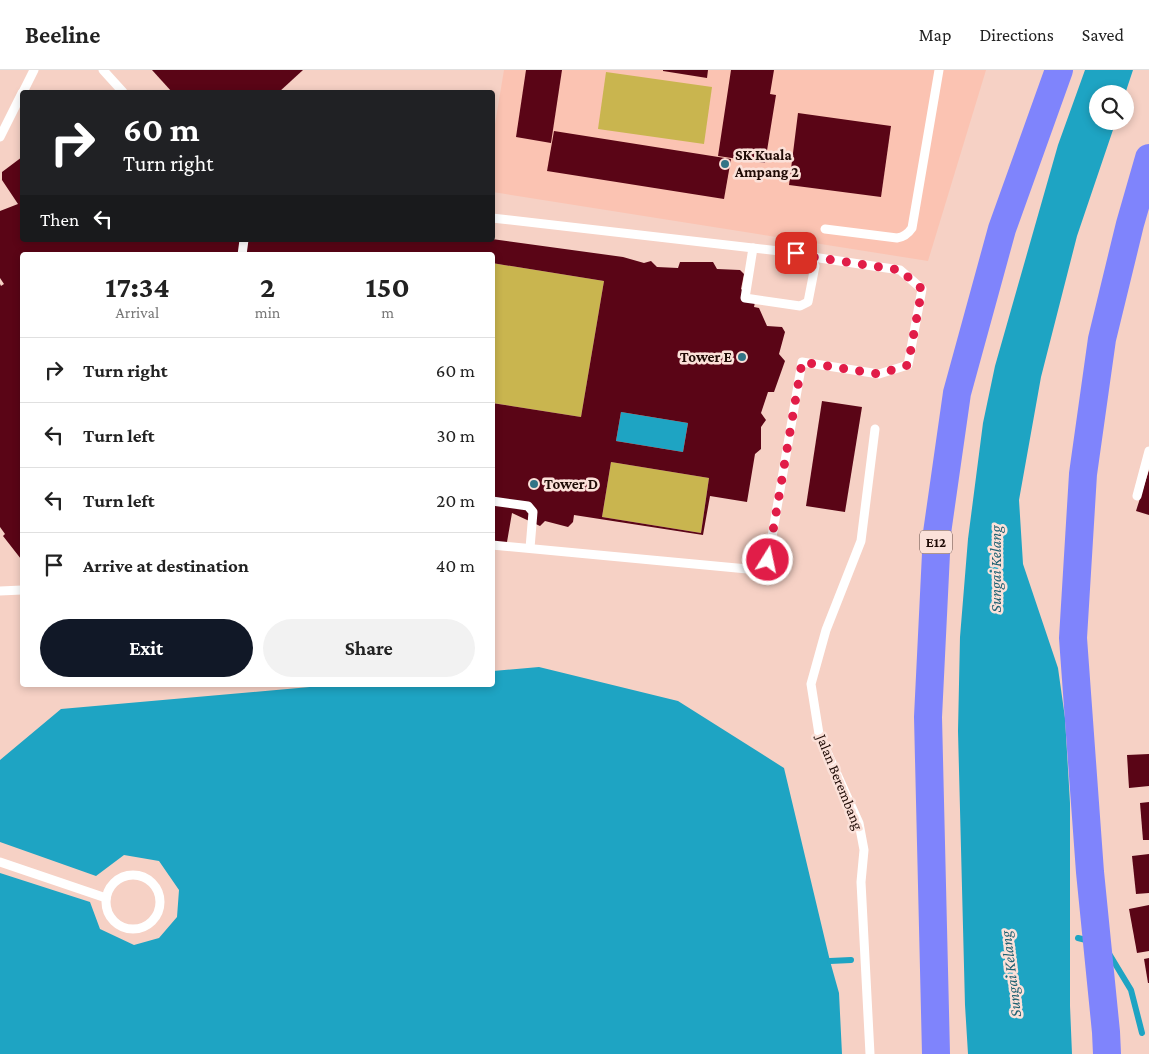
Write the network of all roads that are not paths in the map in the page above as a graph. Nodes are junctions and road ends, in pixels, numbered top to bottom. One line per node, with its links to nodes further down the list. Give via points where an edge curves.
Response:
1 (34, 70): 5 (lane)
2 (103, 70): 6 (lane)
3 (939, 70): 11 (lane, via 912,228 906,236 897,238)
4 (1059, 70): 25 (highway, E12, via 1002,229 957,393 937,533 928,717)
5 (24, 90)
6 (121, 90)
7 (20, 99): 8 (lane)
8 (0, 137)
9 (1149, 158): 26 (highway, via 1102,339 1083,474 1073,638)
10 (495, 218): 12 (lane)
11 (826, 229)
12 (753, 248): 13 (lane); 13 (lane, via 745,298 800,306 808,302 814,266)
13 (806, 256): 19 (lane, via 900,270 922,289 908,365 879,374 802,362 765,567 758,570)
14 (875, 429): 24 (lane, Jalan Berembang, via 861,540 826,630 811,684 819,734 859,824 864,850 861,882)
15 (1149, 451): 16 (lane)
16 (1137, 496)
17 (495, 501): 19 (lane, via 528,506 533,512)
18 (495, 545): 19 (lane)
19 (530, 548)
20 (20, 590): 21 (lane)
21 (0, 591)
22 (0, 862): 23 (lane)
23 (106, 898): 23 (lane, via 115,882 132,874 150,880 160,896 160,906 151,922 134,930 116,924 106,908)
24 (870, 1054)
25 (936, 1054)
26 (1107, 1054)

